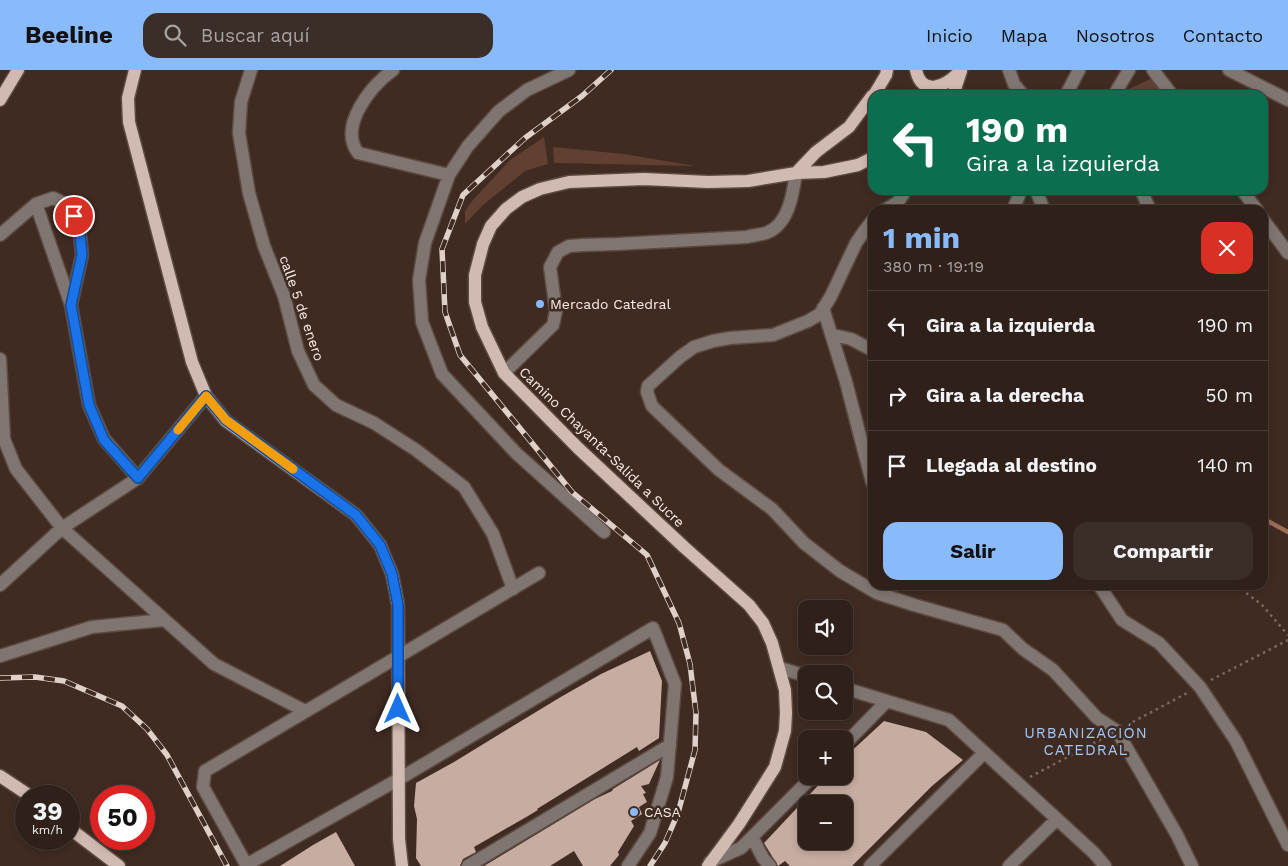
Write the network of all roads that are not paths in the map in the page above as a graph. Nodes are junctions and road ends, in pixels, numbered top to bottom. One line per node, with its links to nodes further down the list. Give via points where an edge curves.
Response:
1 (18, 70): 20 (main road)
2 (135, 70): 39 (main road, via 128,98 129,122 192,362)
3 (251, 70): 47 (street, calle 5 de enero, via 241,102 239,133 249,193 264,246 284,296 298,351 314,385 336,405 374,423 464,487 493,534)
4 (393, 70): 25 (street, via 362,102 351,129 353,146 358,153)
5 (569, 70): 25 (street, via 527,90 498,111 468,146)
6 (887, 70): 14 (main road)
7 (916, 70): 8 (main road, via 928,87 939,87)
8 (961, 70): 15 (main road)
9 (1008, 70): 16 (street)
10 (1079, 70): 17 (street)
11 (1129, 70): 18 (street)
12 (1153, 70): 19 (street)
13 (1229, 70): 21 (street)
14 (877, 90)
15 (955, 90)
16 (1019, 90)
17 (1069, 90)
18 (1117, 90)
19 (1168, 90)
20 (0, 100)
21 (1288, 100)
22 (868, 102): 24 (main road, via 849,127 816,152)
23 (868, 160): 24 (main road, Camino Chayanta-Salida a Sucre, via 824,172)
24 (796, 173): 38 (street, via 791,202 782,220 768,232 746,237 576,245 558,252 550,267 556,311 553,325); 38 (main road, Camino Chayanta-Salida a Sucre, via 748,181 644,179 569,182 522,197 491,226 475,275 475,302 482,327)
25 (449, 175): 43 (street, via 425,243 419,280 422,322 442,374 516,453)
26 (903, 195): 28 (street)
27 (36, 204): 31 (street); 33 (street); 33 (street, via 53,198 70,206 79,225 82,255)
28 (893, 205)
29 (868, 226): 34 (street)
30 (1268, 226): 32 (street)
31 (0, 235)
32 (1288, 252)
33 (71, 305): 41 (street, via 89,405 104,440)
34 (823, 308): 35 (street); 46 (street, via 820,314 808,321 773,335 722,339 694,347 648,386 647,392 652,406 719,470 772,508 804,543)
35 (832, 335): 36 (street); 40 (street)
36 (868, 348)
37 (0, 359): 42 (street, via 4,439 16,469)
38 (504, 373): 53 (main road, Camino Chayanta-Salida a Sucre, via 585,454 749,605 766,629)
39 (206, 396): 41 (street); 52 (main road, via 226,420 356,515 380,545 392,574 398,605)
40 (867, 439)
41 (138, 478): 42 (street)
42 (62, 528): 45 (street); 50 (street)
43 (604, 532)
44 (539, 573): 47 (street)
45 (0, 585)
46 (868, 587)
47 (513, 588): 52 (street)
48 (872, 590): 79 (street, via 914,606 1004,630 1023,649 1053,670 1098,718 1117,731)
49 (1102, 590): 68 (street, via 1122,620 1159,644 1200,686 1236,742)
50 (164, 620): 51 (street, via 92,627); 57 (street, via 214,664)
51 (0, 656)
52 (398, 656): 57 (street); 62 (main road)
53 (780, 668): 54 (street); 69 (main road, Camino Chayanta-Salida a Sucre, via 786,690 786,713 785,731 775,767)
54 (798, 674)
55 (853, 691): 56 (street)
56 (886, 702): 58 (street); 60 (street, via 949,720)
57 (305, 711): 71 (street, via 205,771 203,787)
58 (853, 736)
59 (670, 745): 62 (street, via 675,684 653,628); 73 (street); 74 (street, via 667,778 650,833)
60 (984, 753): 65 (street); 76 (street)
61 (0, 776): 64 (main road)
62 (398, 779): 71 (street); 72 (main road)
63 (804, 785): 67 (street)
64 (15, 786)
65 (1057, 819): 77 (street); 78 (street)
66 (80, 836): 70 (main road)
67 (752, 838): 69 (street, via 741,848); 75 (street)
68 (1288, 845)
69 (709, 864)
70 (119, 866)
71 (247, 866)
72 (402, 866)
73 (468, 866)
74 (628, 866)
75 (770, 866)
76 (870, 866)
77 (1009, 866)
78 (1105, 866)
79 (1192, 866)

